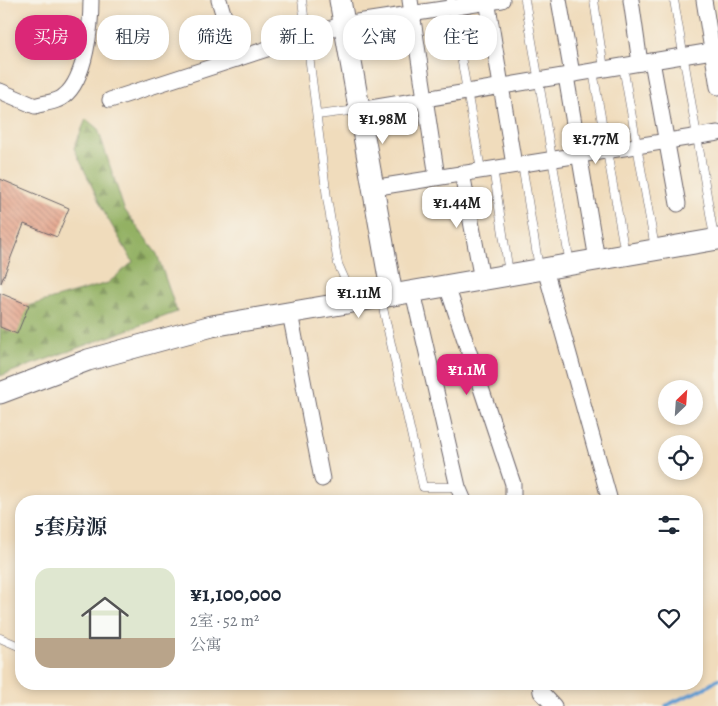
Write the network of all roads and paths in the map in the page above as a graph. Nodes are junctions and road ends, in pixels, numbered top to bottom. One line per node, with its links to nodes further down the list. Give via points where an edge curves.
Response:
1 (92, 0): 30 (street, via 91,27 80,67 64,97 35,106)
2 (219, 0): 14 (street)
3 (302, 0): 15 (lane)
4 (340, 0): 17 (street)
5 (525, 0): 27 (lane)
6 (559, 0): 26 (street)
7 (594, 0): 25 (lane)
8 (631, 0): 23 (street)
9 (674, 0): 19 (lane)
10 (704, 0): 18 (street)
11 (492, 1): 12 (street); 28 (street)
12 (452, 4): 13 (street); 31 (lane)
13 (411, 7): 16 (street); 32 (street)
14 (224, 15)
15 (304, 15)
16 (379, 15)
17 (343, 18)
18 (715, 50): 19 (street); 29 (street)
19 (683, 56): 23 (street); 37 (lane)
20 (234, 60): 33 (street)
21 (310, 60): 35 (lane)
22 (350, 60): 34 (street)
23 (646, 62): 24 (street); 38 (street)
24 (623, 66): 25 (street); 39 (lane)
25 (599, 70): 26 (street); 40 (lane)
26 (569, 75): 27 (street); 41 (street)
27 (537, 80): 28 (street); 42 (lane)
28 (501, 86): 31 (street); 43 (street)
29 (718, 87)
30 (0, 91)
31 (468, 92): 32 (street); 44 (lane)
32 (425, 99): 34 (street); 46 (street)
33 (110, 100)
34 (359, 110): 35 (lane); 47 (street)
35 (317, 116): 60 (lane, via 338,264)
36 (718, 133): 37 (street)
37 (697, 136): 38 (street); 49 (lane)
38 (666, 141): 39 (street); 48 (street)
39 (637, 146): 40 (street); 50 (lane)
40 (607, 150): 41 (street); 51 (lane)
41 (578, 155): 42 (street); 52 (street)
42 (552, 159): 43 (street); 53 (lane)
43 (518, 164): 44 (street); 54 (lane)
44 (487, 169): 45 (street); 55 (lane)
45 (462, 173): 46 (street); 56 (street)
46 (437, 177): 47 (street)
47 (372, 188): 59 (street)
48 (678, 204)
49 (716, 239): 50 (street)
50 (656, 250): 51 (street)
51 (625, 255): 52 (street)
52 (597, 260): 53 (street)
53 (570, 265): 54 (street)
54 (542, 269): 55 (street); 67 (street)
55 (510, 275): 56 (street)
56 (482, 280): 57 (street)
57 (446, 286): 58 (street); 66 (street, via 513,484)
58 (413, 292): 59 (street); 64 (street)
59 (386, 296): 60 (street); 64 (lane, via 422,486)
60 (355, 302): 61 (street)
61 (290, 313): 62 (street, via 212,326 88,360); 63 (street)
62 (0, 393)
63 (322, 479)
64 (458, 487): 65 (street)
65 (461, 495)
66 (513, 495)
67 (608, 495)
68 (0, 638): 69 (lane)
69 (15, 644)
70 (541, 690): 71 (street)
71 (554, 706)

